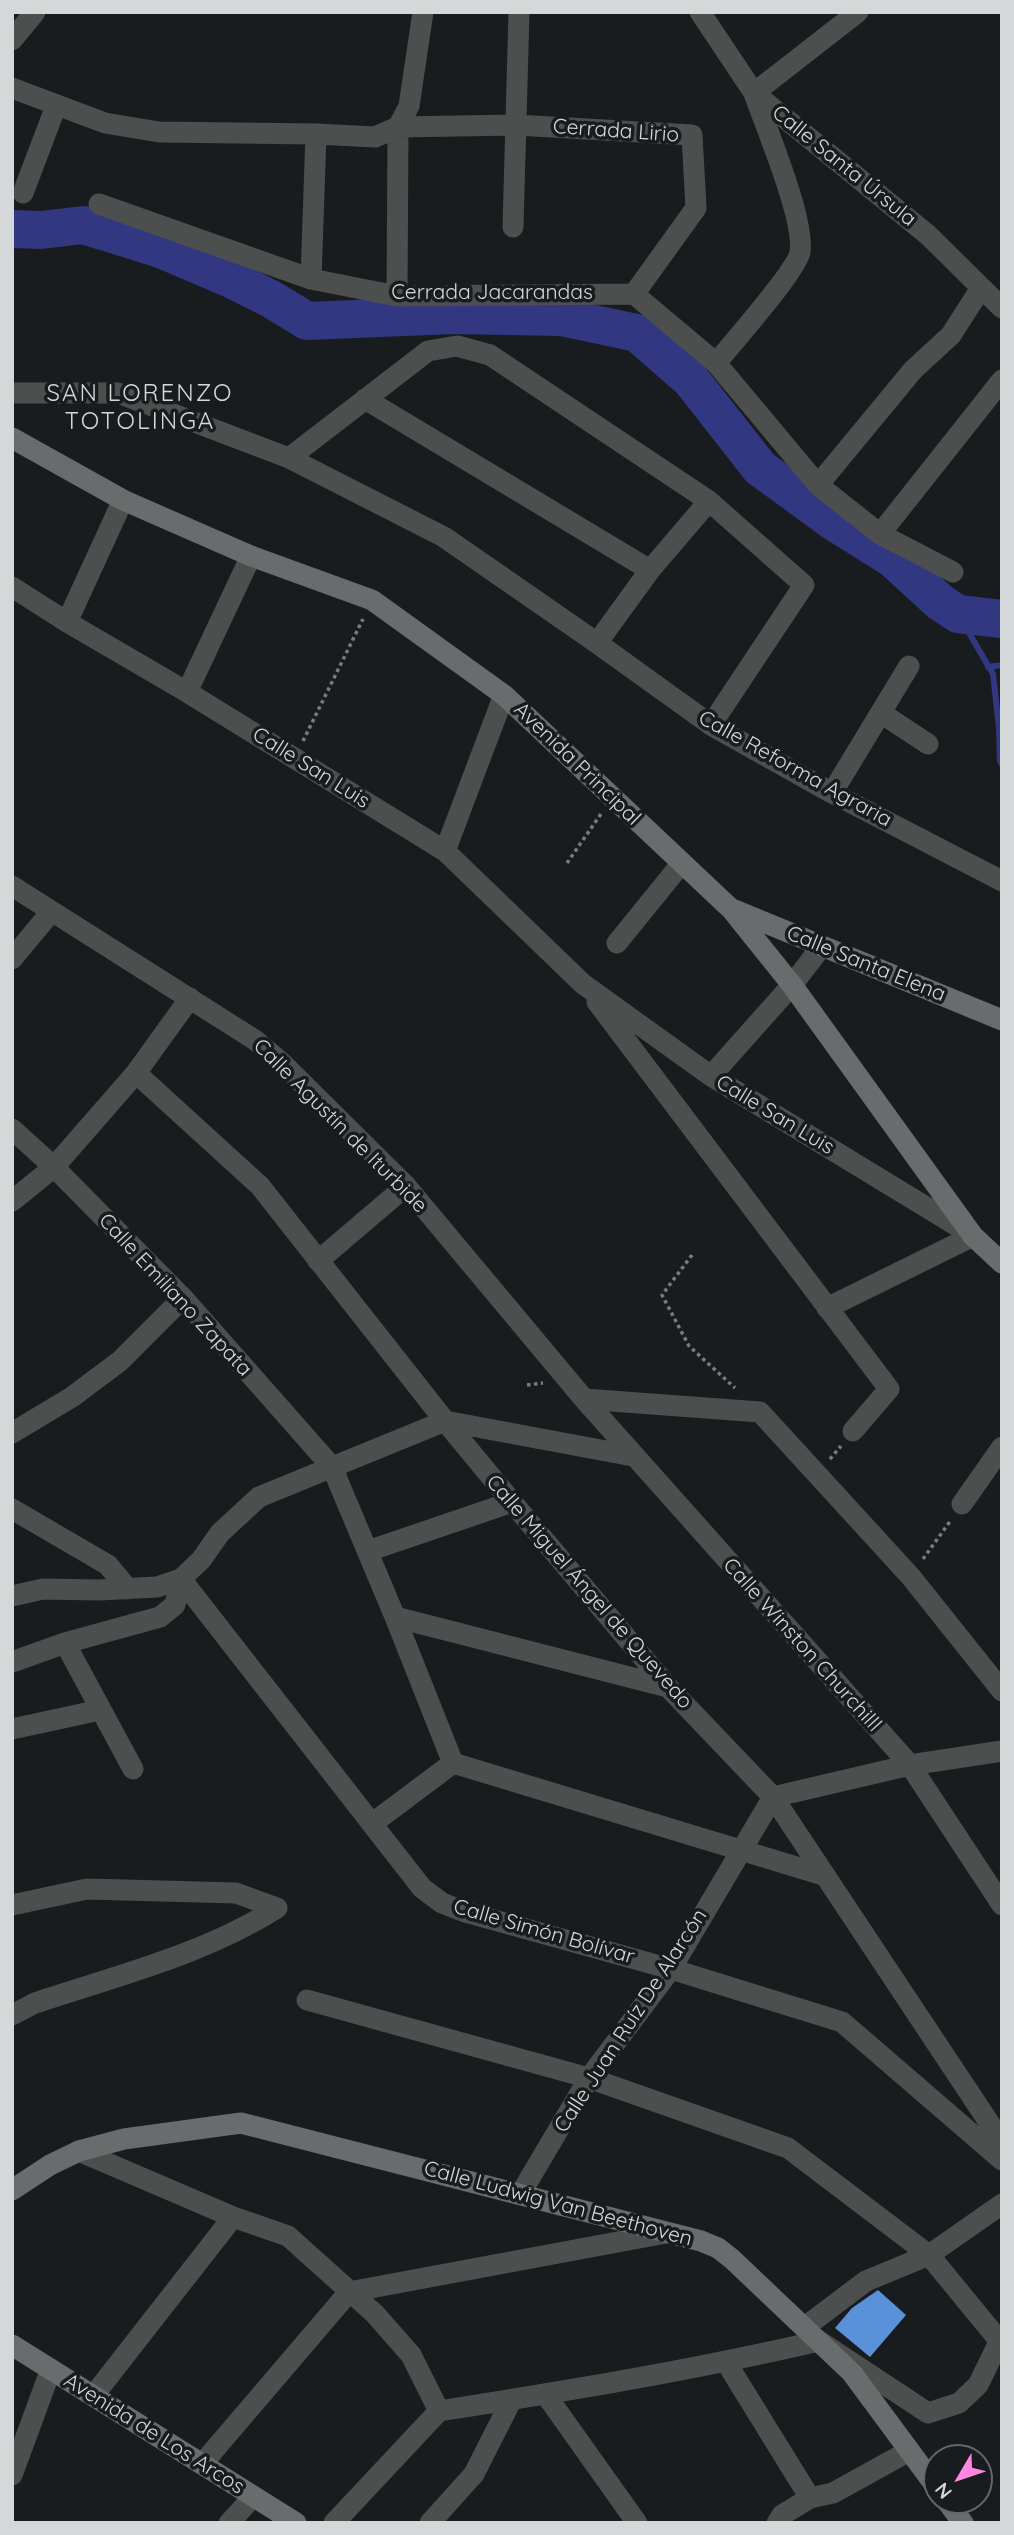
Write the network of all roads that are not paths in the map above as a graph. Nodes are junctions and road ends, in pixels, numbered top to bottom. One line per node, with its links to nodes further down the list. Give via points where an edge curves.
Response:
1 (35, 12): 7 (street)
2 (423, 12): 12 (street, via 409,106)
3 (519, 12): 11 (street)
4 (700, 12): 9 (street, Calle Santa Úrsula)
5 (858, 12): 6 (street)
6 (834, 20): 9 (street)
7 (12, 40)
8 (12, 88): 10 (street, Cerrada Lirio)
9 (754, 93): 18 (street, Calle Santa Úrsula, via 928,235); 22 (street, via 800,229 800,254)
10 (56, 106): 13 (street, Cerrada Lirio, via 105,123 159,132); 14 (street)
11 (516, 125): 12 (street, Cerrada Lirio); 16 (street); 19 (street, Cerrada Lirio, via 692,135 696,208)
12 (398, 127): 13 (street, Cerrada Lirio, via 375,137); 20 (street)
13 (316, 134): 17 (street)
14 (23, 193)
15 (99, 204): 17 (street, Cerrada Jacarandas)
16 (513, 227)
17 (311, 279): 20 (street, Cerrada Jacarandas)
18 (981, 289): 21 (street, Calle Santa Úrsula); 28 (street, via 951,335 912,370)
19 (634, 294): 20 (street, Cerrada Jacarandas); 22 (street)
20 (397, 296)
21 (1002, 308)
22 (716, 363): 28 (street)
23 (1002, 380): 31 (street)
24 (12, 393): 27 (street, Calle Reforma Agraria, via 118,393)
25 (365, 399): 27 (street); 30 (street, via 428,351 457,346 490,355); 33 (street)
26 (14, 444): 29 (street, Avenida Principal)
27 (289, 458): 37 (street, Calle Reforma Agraria, via 444,537)
28 (818, 485): 31 (street)
29 (123, 500): 32 (street, Avenida Principal); 36 (street)
30 (709, 500): 33 (street); 42 (street, via 804,585)
31 (880, 534): 34 (street)
32 (251, 556): 39 (street); 40 (street, Avenida Principal, via 372,600)
33 (650, 570): 37 (street)
34 (953, 572)
35 (12, 587): 36 (street, Calle San Luis)
36 (67, 622): 39 (street, Calle San Luis)
37 (597, 643): 42 (street, Calle Reforma Agraria)
38 (909, 666): 41 (street)
39 (187, 692): 45 (street, Calle San Luis)
40 (504, 695): 45 (street); 46 (street, Avenida Principal)
41 (881, 713): 43 (street); 44 (street)
42 (711, 725): 44 (street, Calle Reforma Agraria)
43 (928, 744)
44 (832, 793): 47 (street, Calle Reforma Agraria)
45 (445, 851): 54 (street, Calle San Luis)
46 (681, 864): 49 (street, Avenida Principal); 51 (street)
47 (1002, 881)
48 (12, 886): 50 (street, Calle Agustín de Iturbide)
49 (731, 909): 52 (street, Calle Santa Elena); 55 (street, Avenida Principal)
50 (51, 912): 53 (street); 56 (street, Calle Agustín de Iturbide)
51 (617, 943)
52 (822, 946): 55 (street); 57 (street, Calle Santa Elena)
53 (12, 959)
54 (583, 984): 59 (street, Calle San Luis); 68 (street, Calle San Luis)
55 (792, 985): 59 (street); 64 (street, Avenida Principal)
56 (190, 998): 58 (street); 62 (street, Calle Agustín de Iturbide, via 281,1062)
57 (1001, 1021)
58 (136, 1073): 61 (street); 65 (street, Calle Miguel Ángel de Quevedo, via 260,1186)
59 (711, 1076): 64 (street, Calle San Luis)
60 (12, 1129): 61 (street, Calle Emiliano Zapata)
61 (54, 1167): 63 (street); 67 (street, Calle Emiliano Zapata)
62 (406, 1186): 65 (street); 69 (street, Calle Agustín de Iturbide)
63 (12, 1201)
64 (973, 1236): 66 (street, Avenida Principal); 68 (street)
65 (318, 1261): 70 (street, Calle Miguel Ángel de Quevedo)
66 (1002, 1263)
67 (183, 1298): 72 (street, via 120,1361); 75 (street, Calle Emiliano Zapata)
68 (827, 1308): 71 (street, Calle San Luis, via 889,1389)
69 (584, 1399): 74 (street, Calle Winston Churchilll); 87 (street, via 760,1412 911,1577)
70 (445, 1421): 74 (street); 75 (street); 76 (street, Calle Miguel Ángel de Quevedo)
71 (853, 1431)
72 (12, 1433)
73 (1002, 1447): 77 (street)
74 (633, 1456): 92 (street, Calle Winston Churchilll)
75 (332, 1467): 79 (street, Calle Emiliano Zapata); 80 (street, via 259,1497)
76 (512, 1502): 79 (street); 86 (street, Calle Miguel Ángel de Quevedo)
77 (962, 1504)
78 (12, 1509): 81 (street, via 108,1565)
79 (368, 1551): 83 (street, Calle Emiliano Zapata)
80 (181, 1579): 81 (street); 84 (street, via 175,1605 160,1617); 95 (street, Calle Simón Bolívar)
81 (128, 1589): 82 (street, via 43,1589)
82 (12, 1596)
83 (395, 1617): 86 (street); 91 (street, Calle Emiliano Zapata)
84 (65, 1643): 85 (street); 88 (street)
85 (12, 1662)
86 (668, 1687): 94 (street, Calle Miguel Ángel de Quevedo)
87 (1002, 1691)
88 (100, 1710): 89 (street); 93 (street)
89 (12, 1729)
90 (1002, 1751): 92 (street)
91 (453, 1763): 95 (street); 96 (street)
92 (910, 1765): 94 (street); 99 (street, Calle Winston Churchilll)
93 (133, 1769)
94 (773, 1797): 96 (street, Calle Juan Ruíz De Alarcón); 97 (street, Calle Miguel Ángel de Quevedo)
95 (373, 1823): 100 (street, Calle Simón Bolívar, via 422,1888 442,1903)
96 (741, 1848): 97 (street); 100 (street, Calle Juan Ruíz De Alarcón)
97 (823, 1875): 104 (street, Calle Miguel Ángel de Quevedo)
98 (12, 1905): 102 (street, via 87,1889 236,1893 277,1908 216,1942 35,2003)
99 (1002, 1905)
100 (671, 1969): 103 (street, Calle Juan Ruíz De Alarcón); 106 (street, Calle Simón Bolívar, via 842,2022)
101 (307, 2000): 103 (street)
102 (12, 2015)
103 (589, 2078): 108 (street, Calle Juan Ruíz De Alarcón); 112 (street, via 788,2148)
104 (1002, 2142)
105 (79, 2151): 107 (street, Calle Ludwig Van Beethoven); 108 (street, Calle Ludwig Van Beethoven, via 124,2139 241,2123); 110 (street)
106 (1002, 2160)
107 (12, 2190)
108 (521, 2193): 111 (street, Calle Ludwig Van Beethoven)
109 (1002, 2204): 112 (street)
110 (233, 2217): 113 (street, via 288,2236); 119 (street)
111 (666, 2233): 113 (street); 114 (street, Calle Ludwig Van Beethoven, via 718,2248)
112 (929, 2255): 114 (street, via 866,2281); 115 (street)
113 (349, 2292): 122 (street, via 411,2355); 124 (street)
114 (812, 2334): 115 (street, via 928,2413 960,2403 978,2385); 117 (street); 123 (street, Calle Ludwig Van Beethoven, via 852,2373)
115 (1001, 2341)
116 (12, 2345): 118 (street, Avenida de Los Arcos)
117 (726, 2362): 120 (street); 128 (street)
118 (51, 2369): 119 (street, Avenida de Los Arcos); 126 (street)
119 (94, 2395): 124 (street, Avenida de Los Arcos)
120 (546, 2395): 121 (street); 133 (street)
121 (512, 2399): 122 (street); 132 (street, via 474,2474)
122 (439, 2411): 131 (street)
123 (909, 2451): 125 (street, Calle Ludwig Van Beethoven); 128 (street, via 834,2493)
124 (203, 2463): 127 (street, Avenida de Los Arcos)
125 (923, 2470)
126 (12, 2476)
127 (253, 2497): 129 (street); 130 (street, Avenida de Los Arcos)
128 (810, 2498): 134 (street)
129 (229, 2523)
130 (296, 2523)
131 (334, 2523)
132 (430, 2523)
133 (637, 2523)
134 (777, 2523)

